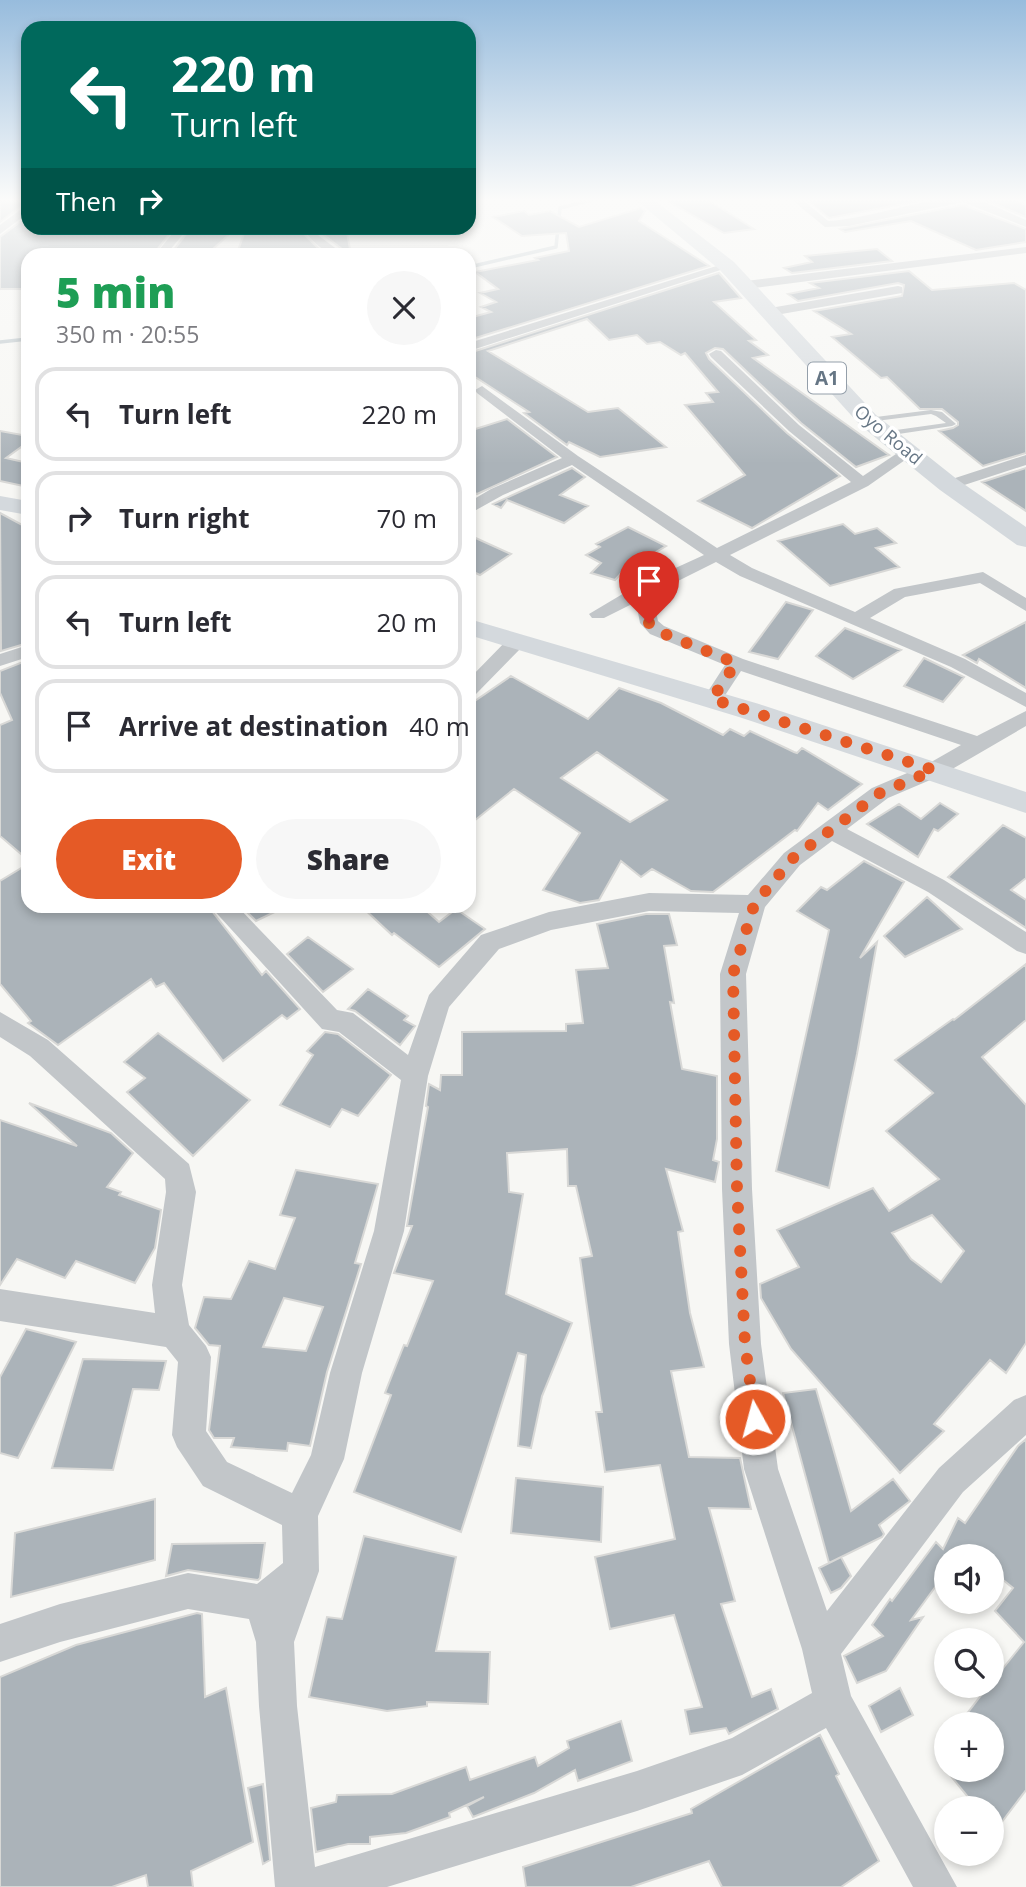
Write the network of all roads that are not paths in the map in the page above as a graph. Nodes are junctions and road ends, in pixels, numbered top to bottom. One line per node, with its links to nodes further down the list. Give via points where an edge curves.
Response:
1 (657, 288): 5 (street)
2 (749, 288): 4 (highway, Oyo Road / A1)
3 (898, 290): 4 (street)
4 (770, 312): 8 (highway, Oyo Road / A1, via 868,420)
5 (476, 345)
6 (716, 354): 12 (street, via 794,428)
7 (482, 390): 10 (street)
8 (889, 426): 9 (highway, Oyo Road / A1); 9 (lane, via 936,412 952,424)
9 (909, 442): 12 (street); 13 (highway, Oyo Road / A1)
10 (573, 459): 15 (street); 18 (street)
11 (1026, 460): 13 (street)
12 (862, 483): 18 (street)
13 (949, 485): 17 (highway, Oyo Road / A1)
14 (0, 503): 16 (main road)
15 (476, 505)
16 (21, 507)
17 (1026, 538)
18 (716, 555): 19 (street); 22 (street)
19 (642, 590): 21 (street); 27 (street, via 649,623 657,631)
20 (1026, 606): 22 (street, via 983,577 900,593)
21 (598, 614)
22 (856, 619): 30 (street, via 958,663)
23 (476, 630): 24 (main road)
24 (517, 641): 28 (street); 29 (main road)
25 (21, 654): 26 (street)
26 (0, 660)
27 (736, 663): 29 (street); 32 (street)
28 (476, 683)
29 (712, 699): 33 (main road)
30 (1026, 701)
31 (1026, 717): 32 (street)
32 (979, 744): 33 (street)
33 (934, 770): 34 (main road); 35 (street, via 880,793)
34 (1026, 803)
35 (831, 830): 36 (street, via 792,859); 38 (street, via 936,886)
36 (754, 905): 40 (street, via 649,902 549,921 491,942 438,1002); 49 (street, via 733,974 745,1344 761,1469)
37 (229, 913): 40 (street, via 331,1021 344,1021)
38 (1026, 944)
39 (0, 1023): 42 (street, via 39,1048 179,1173 181,1192 167,1284)
40 (415, 1076): 44 (street, via 389,1231 346,1373 327,1459)
41 (0, 1305): 42 (street)
42 (174, 1332): 44 (street, via 195,1357 189,1435 215,1475)
43 (1026, 1412): 49 (street, via 951,1480)
44 (300, 1515): 45 (street)
45 (301, 1571): 46 (street); 47 (street)
46 (262, 1603): 47 (street); 48 (street, via 188,1591)
47 (275, 1642): 51 (street)
48 (0, 1643)
49 (821, 1650): 50 (street)
50 (833, 1702): 52 (street, via 742,1755); 53 (street)
51 (296, 1887)
52 (317, 1887)
53 (936, 1887)

